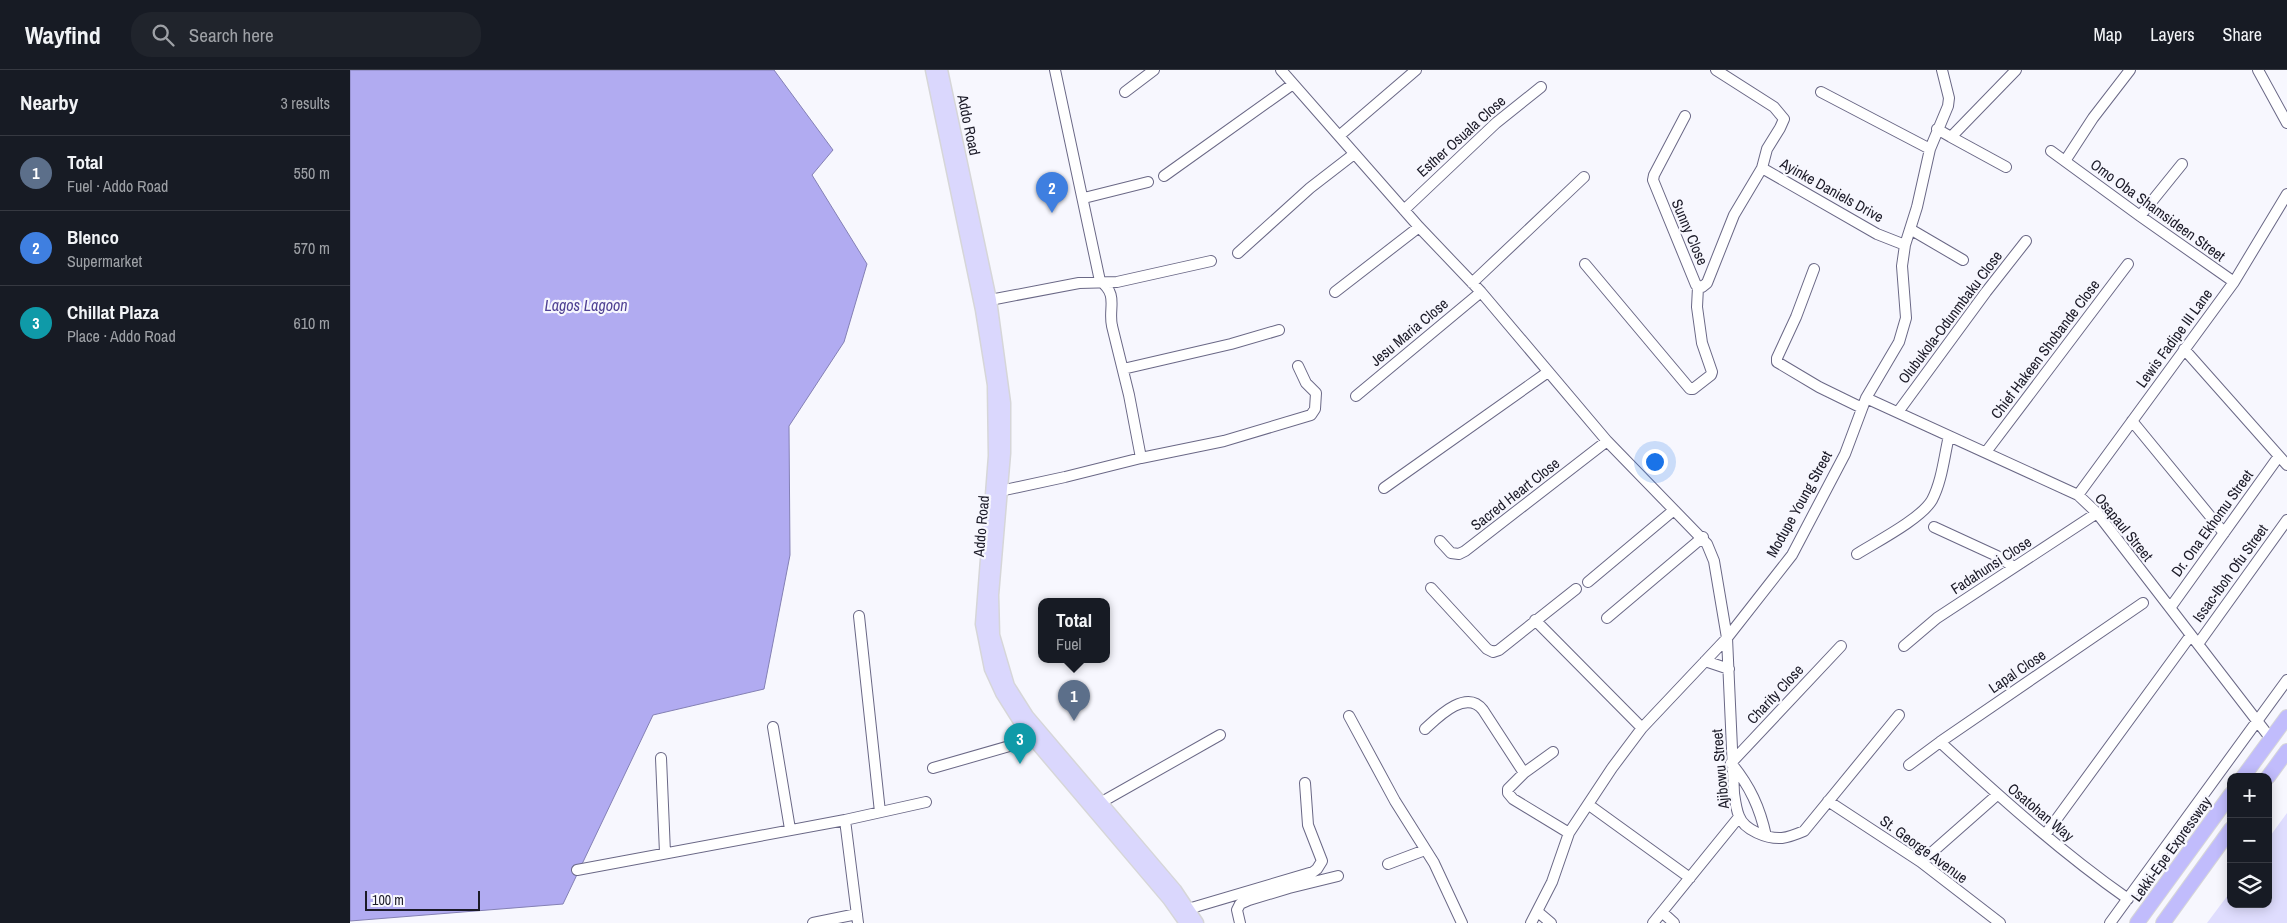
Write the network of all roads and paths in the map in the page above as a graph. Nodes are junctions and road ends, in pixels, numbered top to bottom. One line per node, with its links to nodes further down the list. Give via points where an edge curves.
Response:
1 (932, 70): 104 (main road, Addo Road, via 982,310 994,385 995,456 983,634 996,681 1014,714)
2 (941, 70): 51 (main road, Addo Road)
3 (1055, 70): 32 (street)
4 (1154, 70): 14 (street)
5 (1280, 70): 12 (street)
6 (1416, 70): 19 (street)
7 (1716, 70): 27 (street, Ayinke Daniels Drive, via 1774,107 1784,117 1765,154)
8 (1942, 70): 18 (street, Modupe Young Street, via 1948,106)
9 (2016, 70): 20 (street)
10 (2130, 70): 24 (street, via 2093,118)
11 (2258, 70): 17 (street)
12 (1293, 84): 19 (street); 28 (street)
13 (1540, 87): 33 (street, Esther Osuala Close, via 1489,129)
14 (1124, 92)
15 (1821, 92): 21 (street)
16 (1685, 116): 48 (street, Sunny Close, via 1653,180)
17 (2287, 123)
18 (1937, 129): 20 (street); 21 (street, Modupe Young Street)
19 (1339, 136): 23 (street)
20 (1951, 137): 26 (street)
21 (1930, 149): 36 (street, Modupe Young Street)
22 (2051, 151): 24 (street, Omo Oba Shamsideen Street)
23 (1354, 154): 33 (street); 39 (street, via 1310,188)
24 (2066, 161): 34 (street, Omo Oba Shamsideen Street)
25 (2182, 164): 34 (street)
26 (2006, 167)
27 (1762, 168): 38 (street, Ayinke Daniels Drive, via 1878,234); 48 (street, Sunny Close, via 1734,214 1707,283)
28 (1164, 176)
29 (1584, 177): 47 (street)
30 (1148, 182): 32 (street)
31 (2287, 194): 46 (street, Lewis Fadipe III Lane)
32 (1084, 198): 45 (street)
33 (1404, 210): 35 (street)
34 (2140, 216): 46 (street, Omo Oba Shamsideen Street)
35 (1419, 226): 47 (street); 49 (street)
36 (1910, 229): 38 (street, Modupe Young Street); 40 (street)
37 (2026, 241): 59 (street, Olubukola-Odunmbaku Close)
38 (1905, 245): 58 (street, Modupe Young Street, via 1902,266 1904,329)
39 (1238, 253)
40 (1963, 260)
41 (1211, 261): 45 (street, via 1117,282)
42 (1585, 264): 48 (street, via 1690,389 1712,372 1702,343)
43 (2128, 264): 63 (street, Chief Hakeen Shobande Close)
44 (1814, 269): 58 (street, Osapaul Street, via 1778,362 1819,387)
45 (1100, 281): 51 (street); 55 (street, via 1112,297 1110,317)
46 (2234, 282): 53 (street, Lewis Fadipe III Lane)
47 (1472, 283): 50 (street)
48 (1698, 287)
49 (1335, 292)
50 (1481, 292): 56 (street); 57 (street, Jesu Maria Close)
51 (990, 300): 68 (main road, Addo Road, via 1004,403)
52 (1280, 330): 55 (street)
53 (2184, 349): 60 (street, Lewis Fadipe III Lane); 64 (street)
54 (1298, 366): 65 (street, via 1306,383 1316,393 1315,409 1311,415 1224,441)
55 (1123, 369): 65 (street)
56 (1548, 372): 62 (street); 67 (street)
57 (1356, 396)
58 (1864, 403): 59 (street, Osapaul Street); 88 (street, Modupe Young Street, via 1845,454 1798,544)
59 (1898, 412): 61 (street, Osapaul Street)
60 (2132, 421): 69 (street, Lewis Fadipe III Lane); 74 (street)
61 (1949, 436): 63 (street, Osapaul Street); 77 (street, via 1930,503)
62 (1608, 441): 70 (street); 76 (street, Sacred Heart Close, via 1466,551 1451,553)
63 (1986, 452): 69 (street, Osapaul Street)
64 (2279, 456): 66 (street); 74 (street, Dr. Ona Ekhomu Street)
65 (1141, 458): 68 (street)
66 (2287, 465)
67 (1384, 488)
68 (1000, 491): 120 (main road, Addo Road, via 992,619 1000,664 1008,686 1027,716)
69 (2078, 495): 71 (street, Osapaul Street)
70 (1674, 510): 75 (street); 79 (street)
71 (2097, 513): 78 (street, Fadahunsi Close); 83 (street, Osapaul Street)
72 (2287, 520): 89 (street, Issac-Iboh Ofu Street)
73 (1934, 527): 78 (street, via 1997,556)
74 (2224, 533): 83 (street, Dr. Ona Ekhomu Street)
75 (1703, 537): 85 (street); 88 (street, Ajibowu Street, via 1714,561)
76 (1440, 541)
77 (1857, 554)
78 (2014, 568): 91 (street, Fadahunsi Close, via 1937,618)
79 (1588, 582)
80 (1431, 588): 86 (street, via 1493,652)
81 (1576, 589): 86 (street)
82 (2143, 603): 105 (street, Lapal Close)
83 (2170, 608): 87 (street, Osapaul Street)
84 (859, 616): 122 (street)
85 (1607, 618)
86 (1535, 620): 100 (street)
87 (2191, 635): 89 (street, Osapaul Street); 127 (street)
88 (1727, 638): 92 (street, Modupe Young Street); 93 (street, Ajibowu Street)
89 (2198, 644): 98 (street, Osapaul Street)
90 (1841, 646): 109 (street, Charity Close)
91 (1904, 646)
92 (1705, 661): 93 (street); 100 (street, Modupe Young Street)
93 (1729, 669): 109 (street, Ajibowu Street)
94 (2287, 680): 98 (street)
95 (1900, 715): 118 (street, Ajibowu Street)
96 (1349, 716): 130 (street)
97 (2287, 717): 103 (highway)
98 (2257, 721): 103 (street, Osapaul Street); 137 (street)
99 (773, 727): 125 (street)
100 (1642, 728): 121 (street, Modupe Young Street)
101 (1425, 729): 112 (street, via 1454,706 1476,704)
102 (1220, 735): 120 (street)
103 (2271, 739): 113 (highway)
104 (1034, 740): 111 (street); 143 (main road, Addo Road)
105 (1940, 742): 110 (street, Lapal Close); 116 (street, Osatohan Way)
106 (2287, 751): 114 (highway)
107 (1553, 752): 112 (street)
108 (661, 758): 131 (street)
109 (1731, 763): 123 (street, Ajibowu Street); 129 (street, via 1750,789)
110 (1909, 765)
111 (933, 768)
112 (1524, 773): 126 (street, via 1508,789 1509,796)
113 (2246, 773)
114 (2271, 773)
115 (1304, 783): 138 (street, via 1308,824 1322,861 1317,869)
116 (1997, 795): 127 (street, Osatohan Way); 132 (street)
117 (2227, 799): 153 (highway, Lekki-Epe Expressway)
118 (1828, 801): 129 (street, Ajibowu Street, via 1804,831 1791,837); 132 (street, St. George Avenue)
119 (926, 802): 122 (street)
120 (1100, 803): 138 (main road, Addo Road)
121 (1589, 805): 126 (street, Modupe Young Street); 136 (street)
122 (880, 812): 124 (street)
123 (1739, 817): 129 (street, Ajibowu Street, via 1750,829); 136 (street)
124 (845, 820): 125 (street); 141 (street)
125 (790, 829): 131 (street)
126 (1569, 833): 139 (street, Modupe Young Street)
127 (2045, 835): 137 (street, Osatohan Way)
128 (2227, 835): 154 (highway)
129 (1766, 836)
130 (1425, 850): 133 (street); 146 (street)
131 (665, 853): 134 (street)
132 (1921, 862): 151 (street, St. George Avenue)
133 (1388, 864)
134 (577, 870)
135 (1338, 876): 145 (street, via 1243,902 1236,910)
136 (1690, 878): 140 (street)
137 (2128, 900): 152 (street)
138 (1188, 908): 144 (main road, Addo Road)
139 (1538, 912): 147 (street, Modupe Young Street); 148 (street)
140 (1662, 912): 149 (street); 150 (street)
141 (857, 919): 142 (street)
142 (813, 923)
143 (1186, 923)
144 (1197, 923)
145 (1240, 923)
146 (1462, 923)
147 (1532, 923)
148 (1551, 923)
149 (1653, 923)
150 (1674, 923)
151 (2000, 923)
152 (2110, 923)
153 (2137, 923)
154 (2163, 923)

